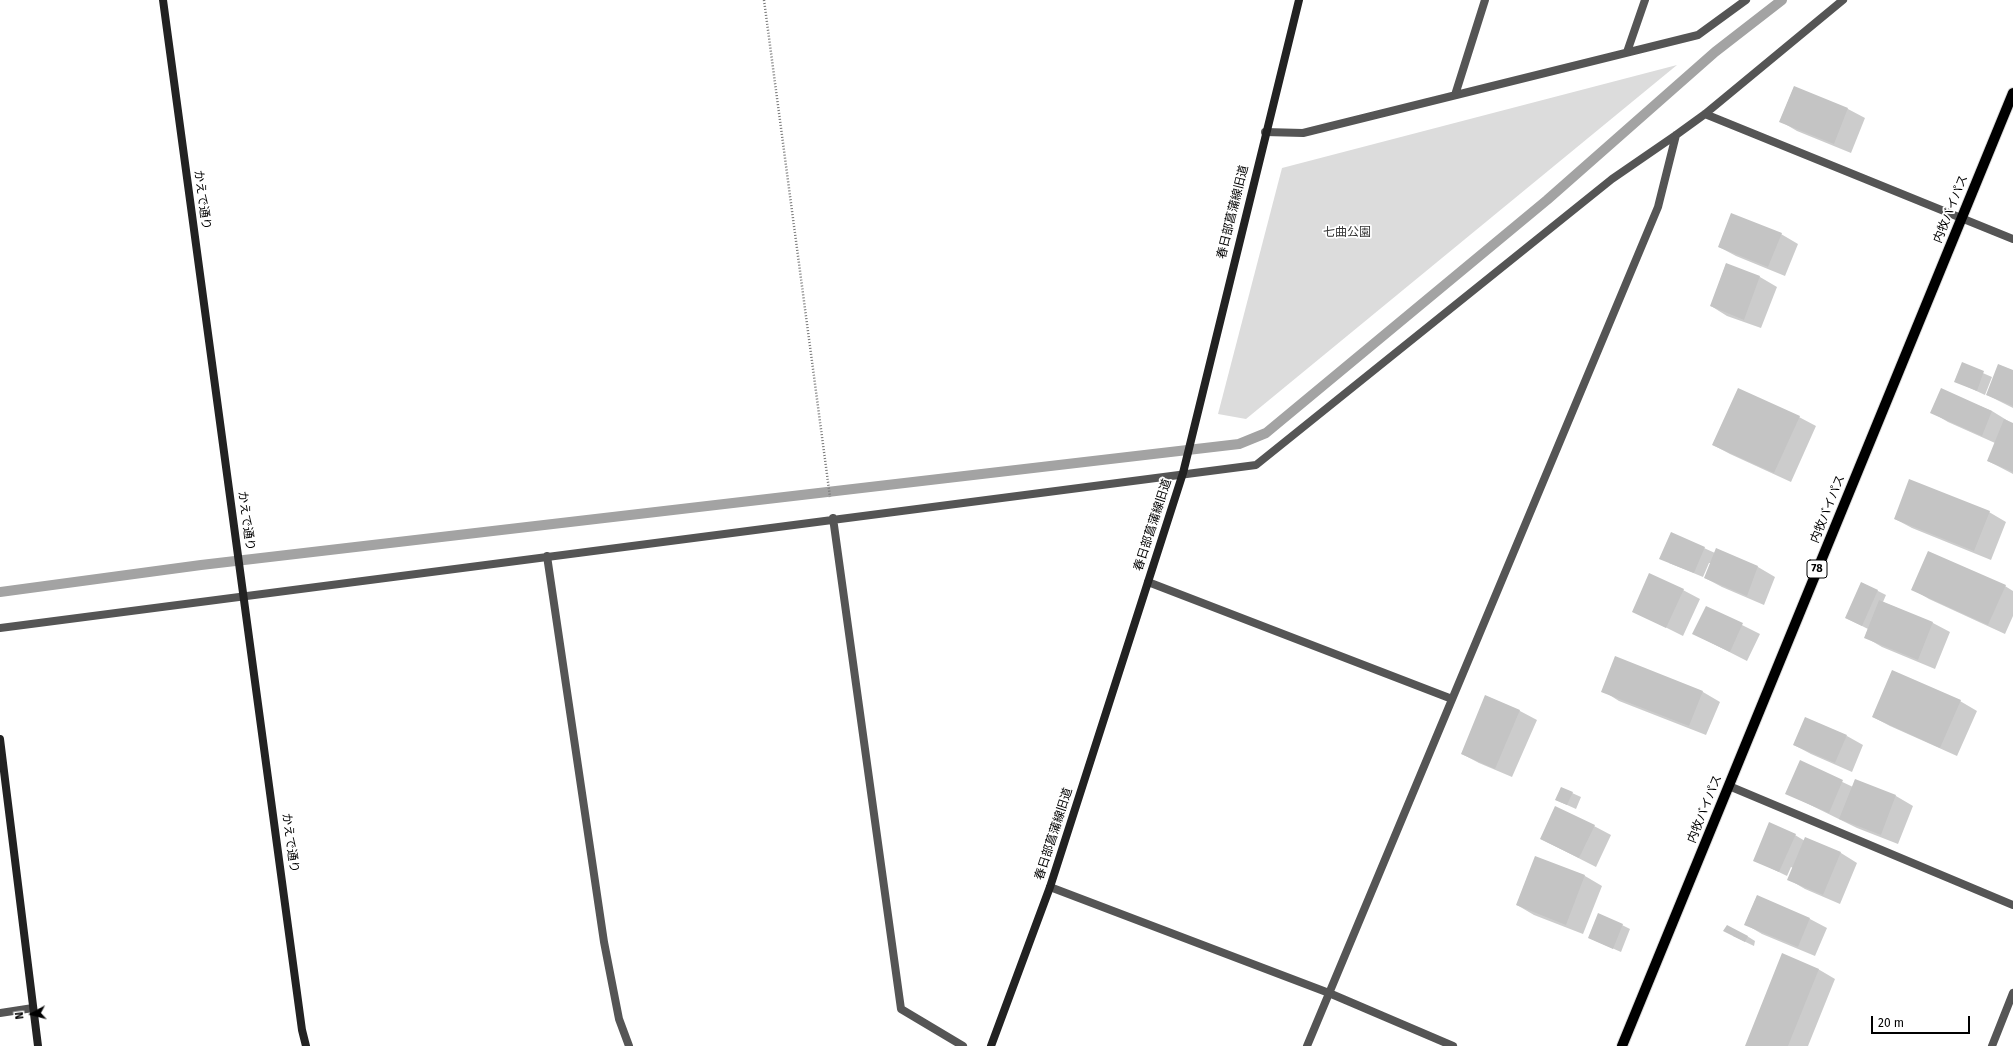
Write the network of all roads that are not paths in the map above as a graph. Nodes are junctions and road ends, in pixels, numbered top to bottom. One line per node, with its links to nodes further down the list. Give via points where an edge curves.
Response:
1 (163, 0): 19 (street, かえで通り)
2 (1299, 0): 11 (street, 春日部菖蒲線旧道)
3 (1485, 0): 9 (street)
4 (1645, 0): 7 (street)
5 (1746, 0): 7 (street, via 1698,35)
6 (1843, 0): 10 (street)
7 (1626, 52): 9 (street)
8 (2013, 93): 13 (main road, 内牧バイパス / 78)
9 (1455, 95): 11 (street, via 1304,133)
10 (1705, 114): 12 (street); 13 (street)
11 (1265, 132): 15 (street, 春日部菖蒲線旧道)
12 (1676, 135): 15 (street, via 1612,179 1256,465); 21 (street, via 1658,207)
13 (1961, 219): 14 (street); 23 (main road, 内牧バイパス / 78)
14 (2013, 239)
15 (1183, 473): 16 (street); 18 (street, 春日部菖蒲線旧道)
16 (833, 518): 17 (street); 33 (street, via 901,1009)
17 (547, 556): 19 (street); 32 (street, via 604,942 619,1019)
18 (1148, 582): 21 (street); 24 (street, 春日部菖蒲線旧道)
19 (244, 595): 20 (street); 31 (street, かえで通り)
20 (0, 628)
21 (1452, 699): 26 (street)
22 (0, 739): 28 (street)
23 (1729, 786): 25 (street); 37 (main road, 内牧バイパス / 78)
24 (1050, 887): 26 (street); 34 (street, 春日部菖蒲線旧道)
25 (2013, 905)
26 (1329, 993): 35 (street); 36 (street)
27 (2013, 993): 38 (street)
28 (33, 1008): 29 (street); 30 (street)
29 (0, 1013)
30 (38, 1046)
31 (306, 1046)
32 (629, 1046)
33 (963, 1046)
34 (991, 1046)
35 (1307, 1046)
36 (1452, 1046)
37 (1622, 1046)
38 (1992, 1046)

